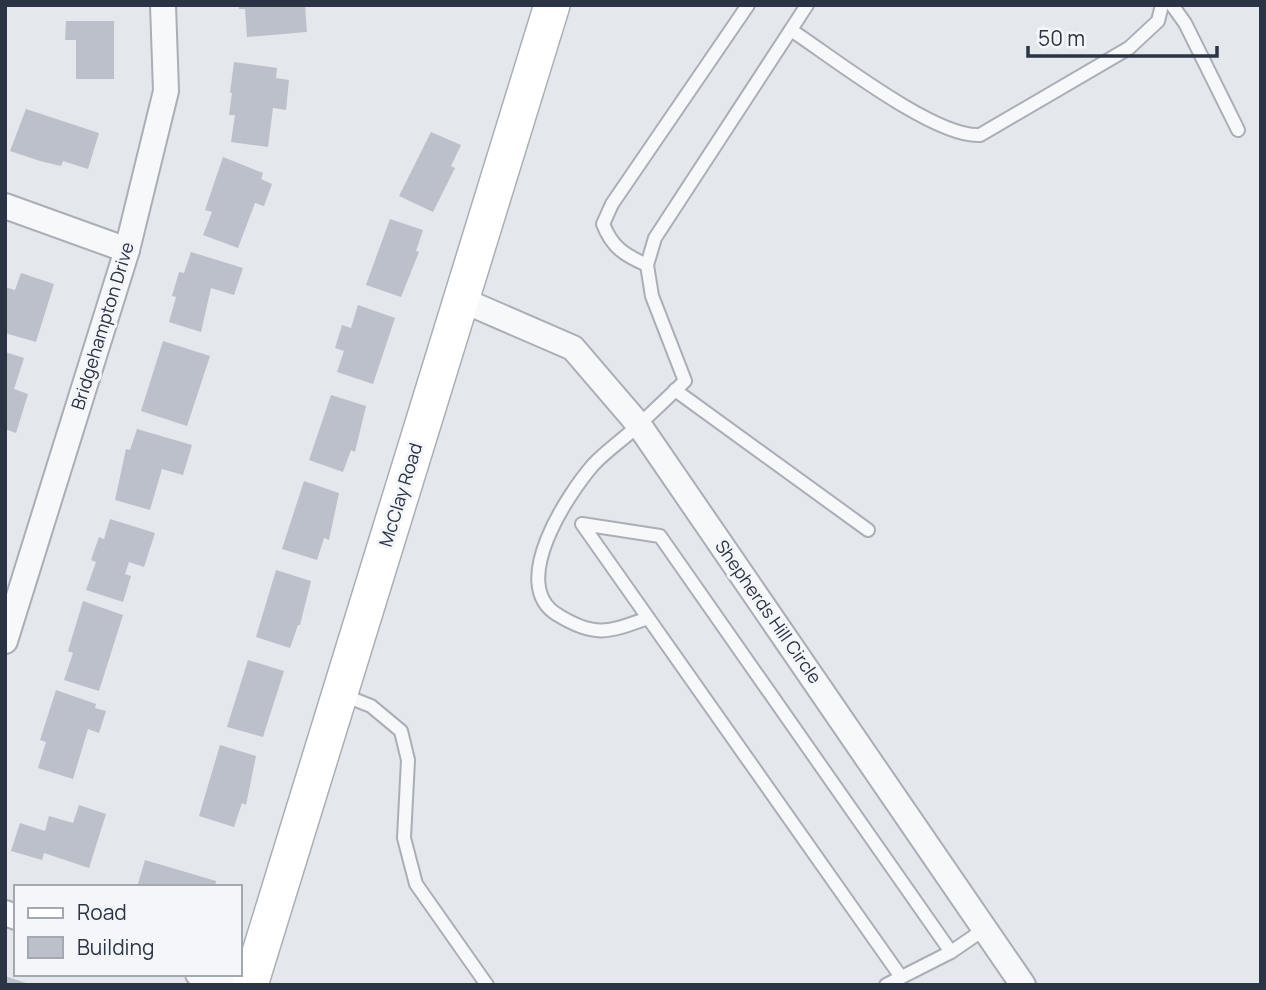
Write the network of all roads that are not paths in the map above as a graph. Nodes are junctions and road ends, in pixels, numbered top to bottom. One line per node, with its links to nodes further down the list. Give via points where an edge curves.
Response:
1 (163, 5): 10 (street, Bridgehampton Drive, via 166,91)
2 (552, 5): 12 (main road, McClay Road)
3 (748, 5): 11 (lane, via 612,204 603,224 622,255)
4 (807, 5): 7 (lane)
5 (1162, 5): 7 (lane, via 1158,22 1129,48 980,135 965,136 912,110)
6 (1172, 5): 8 (lane)
7 (791, 30): 11 (lane, via 655,238)
8 (1238, 130)
9 (5, 206): 10 (street)
10 (127, 250): 18 (street, Bridgehampton Drive)
11 (647, 265): 13 (lane, via 652,296 685,381)
12 (460, 299): 14 (street, Shepherds Hill Circle, via 573,348); 21 (main road, McClay Road)
13 (674, 390): 14 (lane); 17 (lane)
14 (639, 425): 15 (lane, via 593,465); 22 (street, Shepherds Hill Circle)
15 (567, 505): 16 (lane); 19 (lane, via 548,535 538,567 539,589 552,612 596,633)
16 (582, 524): 19 (lane); 23 (lane, via 660,536)
17 (868, 530)
18 (14, 578): 20 (street, Bridgehampton Drive)
19 (648, 618): 25 (lane)
20 (5, 641)
21 (339, 694): 27 (main road, McClay Road); 28 (lane, via 371,706 401,731 408,760 404,838 416,884)
22 (986, 928): 23 (lane); 30 (street, Shepherds Hill Circle)
23 (951, 952): 25 (lane)
24 (204, 976): 26 (street)
25 (901, 977): 29 (lane)
26 (232, 985)
27 (250, 985)
28 (487, 985)
29 (886, 985)
30 (1023, 985)

